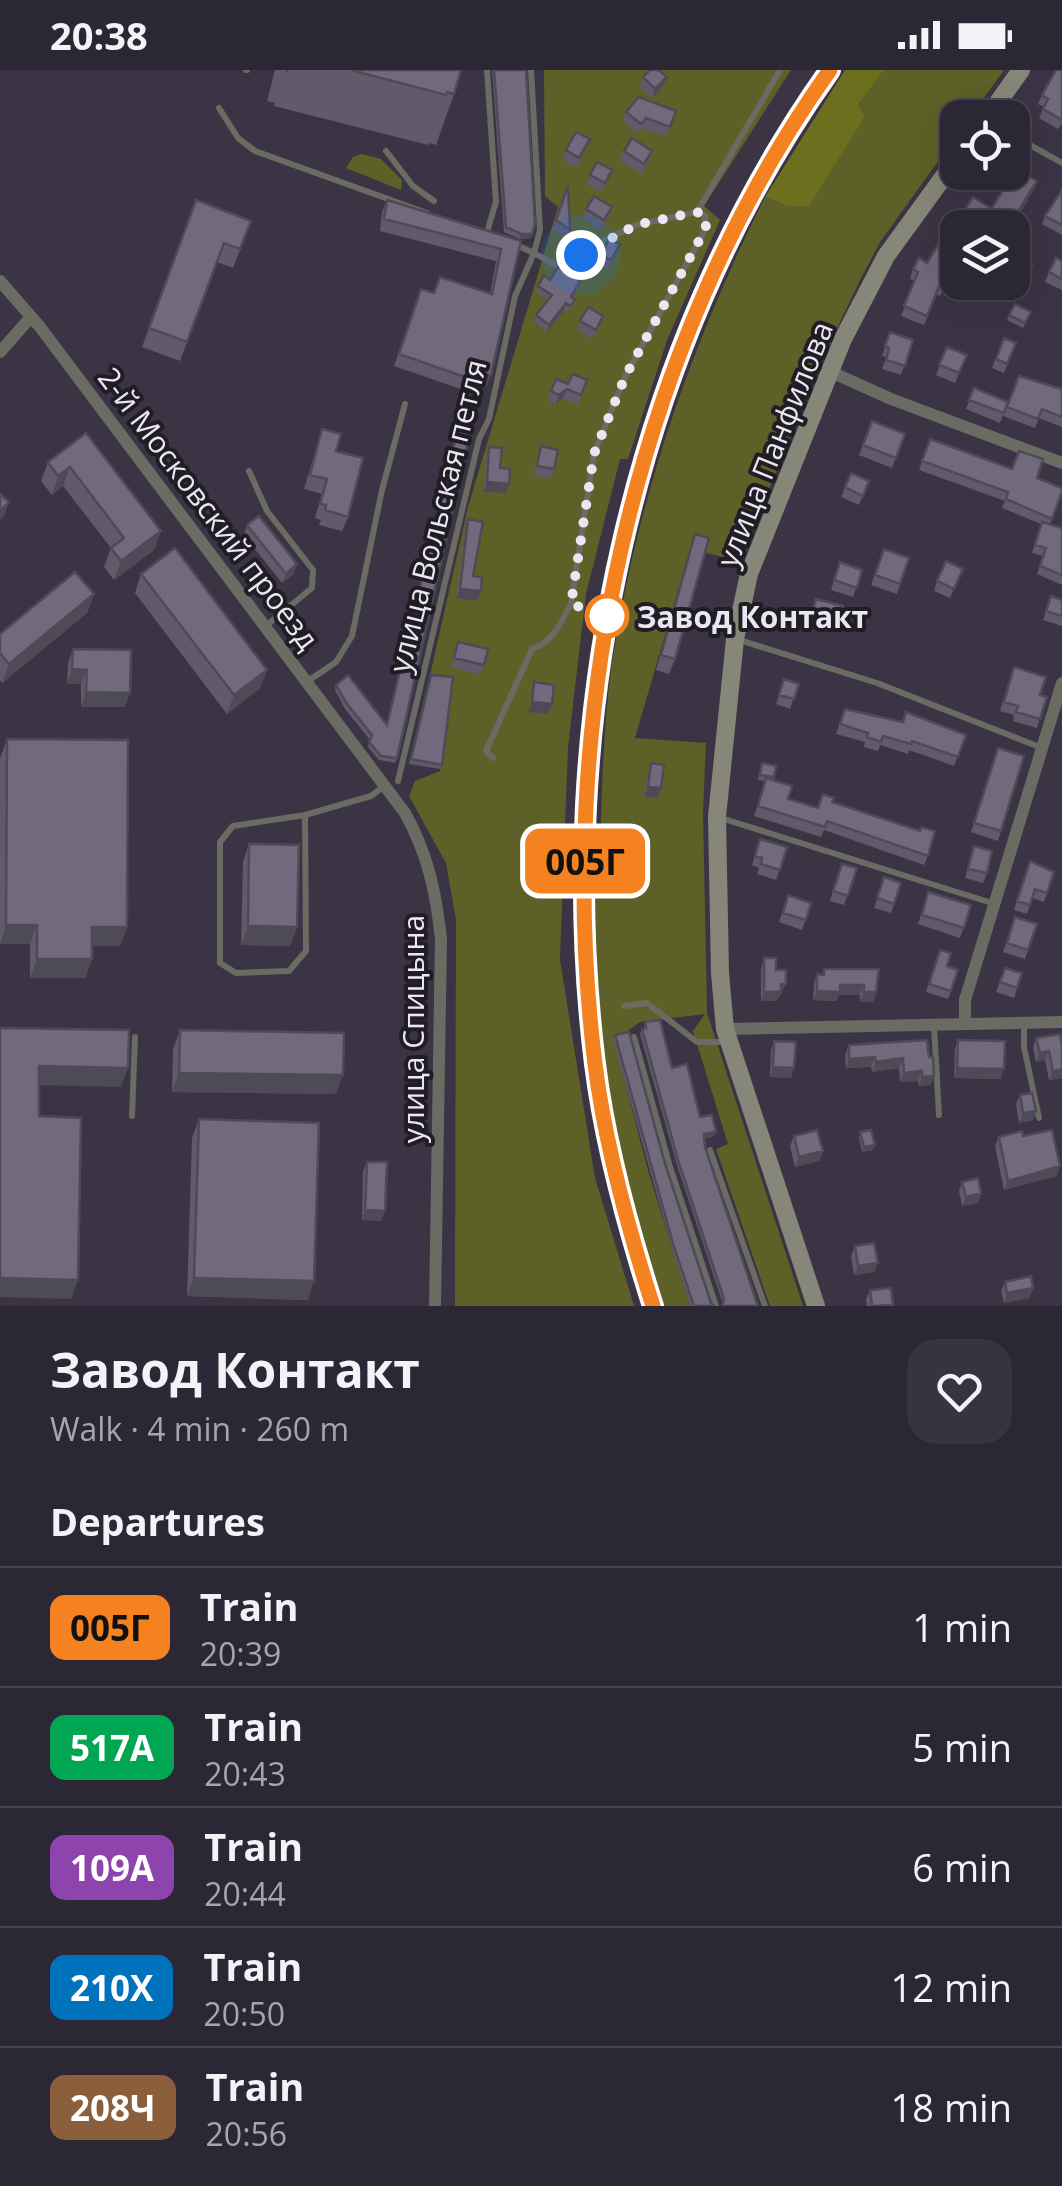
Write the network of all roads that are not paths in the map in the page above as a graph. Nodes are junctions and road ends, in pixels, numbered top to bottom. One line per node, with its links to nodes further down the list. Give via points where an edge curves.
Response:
1 (488, 70): 15 (lane, via 496,202)
2 (531, 70): 16 (lane, улица Вольская петля, via 540,230)
3 (780, 70): 12 (lane)
4 (1021, 70): 5 (main road)
5 (1000, 100)
6 (219, 108): 13 (lane, via 238,138 256,150)
7 (1030, 145): 9 (lane)
8 (386, 150): 11 (lane, via 413,186)
9 (1062, 163)
10 (940, 182): 20 (main road, улица Панфилова, via 886,256)
11 (434, 201)
12 (697, 212): 16 (lane, via 636,225 561,268); 29 (lane, via 705,216 706,228 625,377 594,454 571,604 544,646 532,649 486,751)
13 (444, 218)
14 (470, 226): 15 (lane)
15 (487, 232): 16 (lane)
16 (534, 253): 31 (lane, улица Вольская петля, via 515,296)
17 (0, 281): 18 (street, 2-й Московский проезд)
18 (30, 318): 19 (street); 24 (street, 2-й Московский проезд)
19 (0, 352)
20 (829, 371): 22 (street); 25 (main road, улица Панфилова, via 749,574)
21 (404, 404): 26 (lane, via 352,636 336,662)
22 (1062, 463)
23 (249, 471): 24 (lane, via 267,510 313,570 312,588)
24 (267, 625): 26 (street, 2-й Московский проезд)
25 (735, 639): 28 (lane, via 877,683); 33 (main road, улица Панфилова)
26 (308, 681): 30 (street, 2-й Московский проезд)
27 (1062, 683): 28 (street)
28 (1042, 748): 34 (street)
29 (493, 758)
30 (373, 769): 31 (street, улица Спицына)
31 (392, 783): 32 (lane); 47 (street, улица Спицына, via 436,889 441,940)
32 (305, 815): 32 (lane, via 233,826 220,842 220,963 236,973 290,971 306,951)
33 (717, 817): 34 (lane); 40 (main road, улица Панфилова)
34 (996, 904): 36 (street)
35 (624, 1006): 40 (lane, via 647,1004 697,1042)
36 (965, 1022): 38 (street); 39 (street)
37 (1062, 1022): 39 (street)
38 (933, 1023): 40 (street); 43 (lane)
39 (1024, 1023): 45 (lane)
40 (727, 1036): 50 (main road, улица Панфилова)
41 (135, 1037): 44 (lane)
42 (634, 1037): 48 (lane)
43 (940, 1115)
44 (132, 1116)
45 (1040, 1118)
46 (710, 1150): 49 (lane)
47 (435, 1306)
48 (716, 1306)
49 (765, 1306)
50 (816, 1306)

